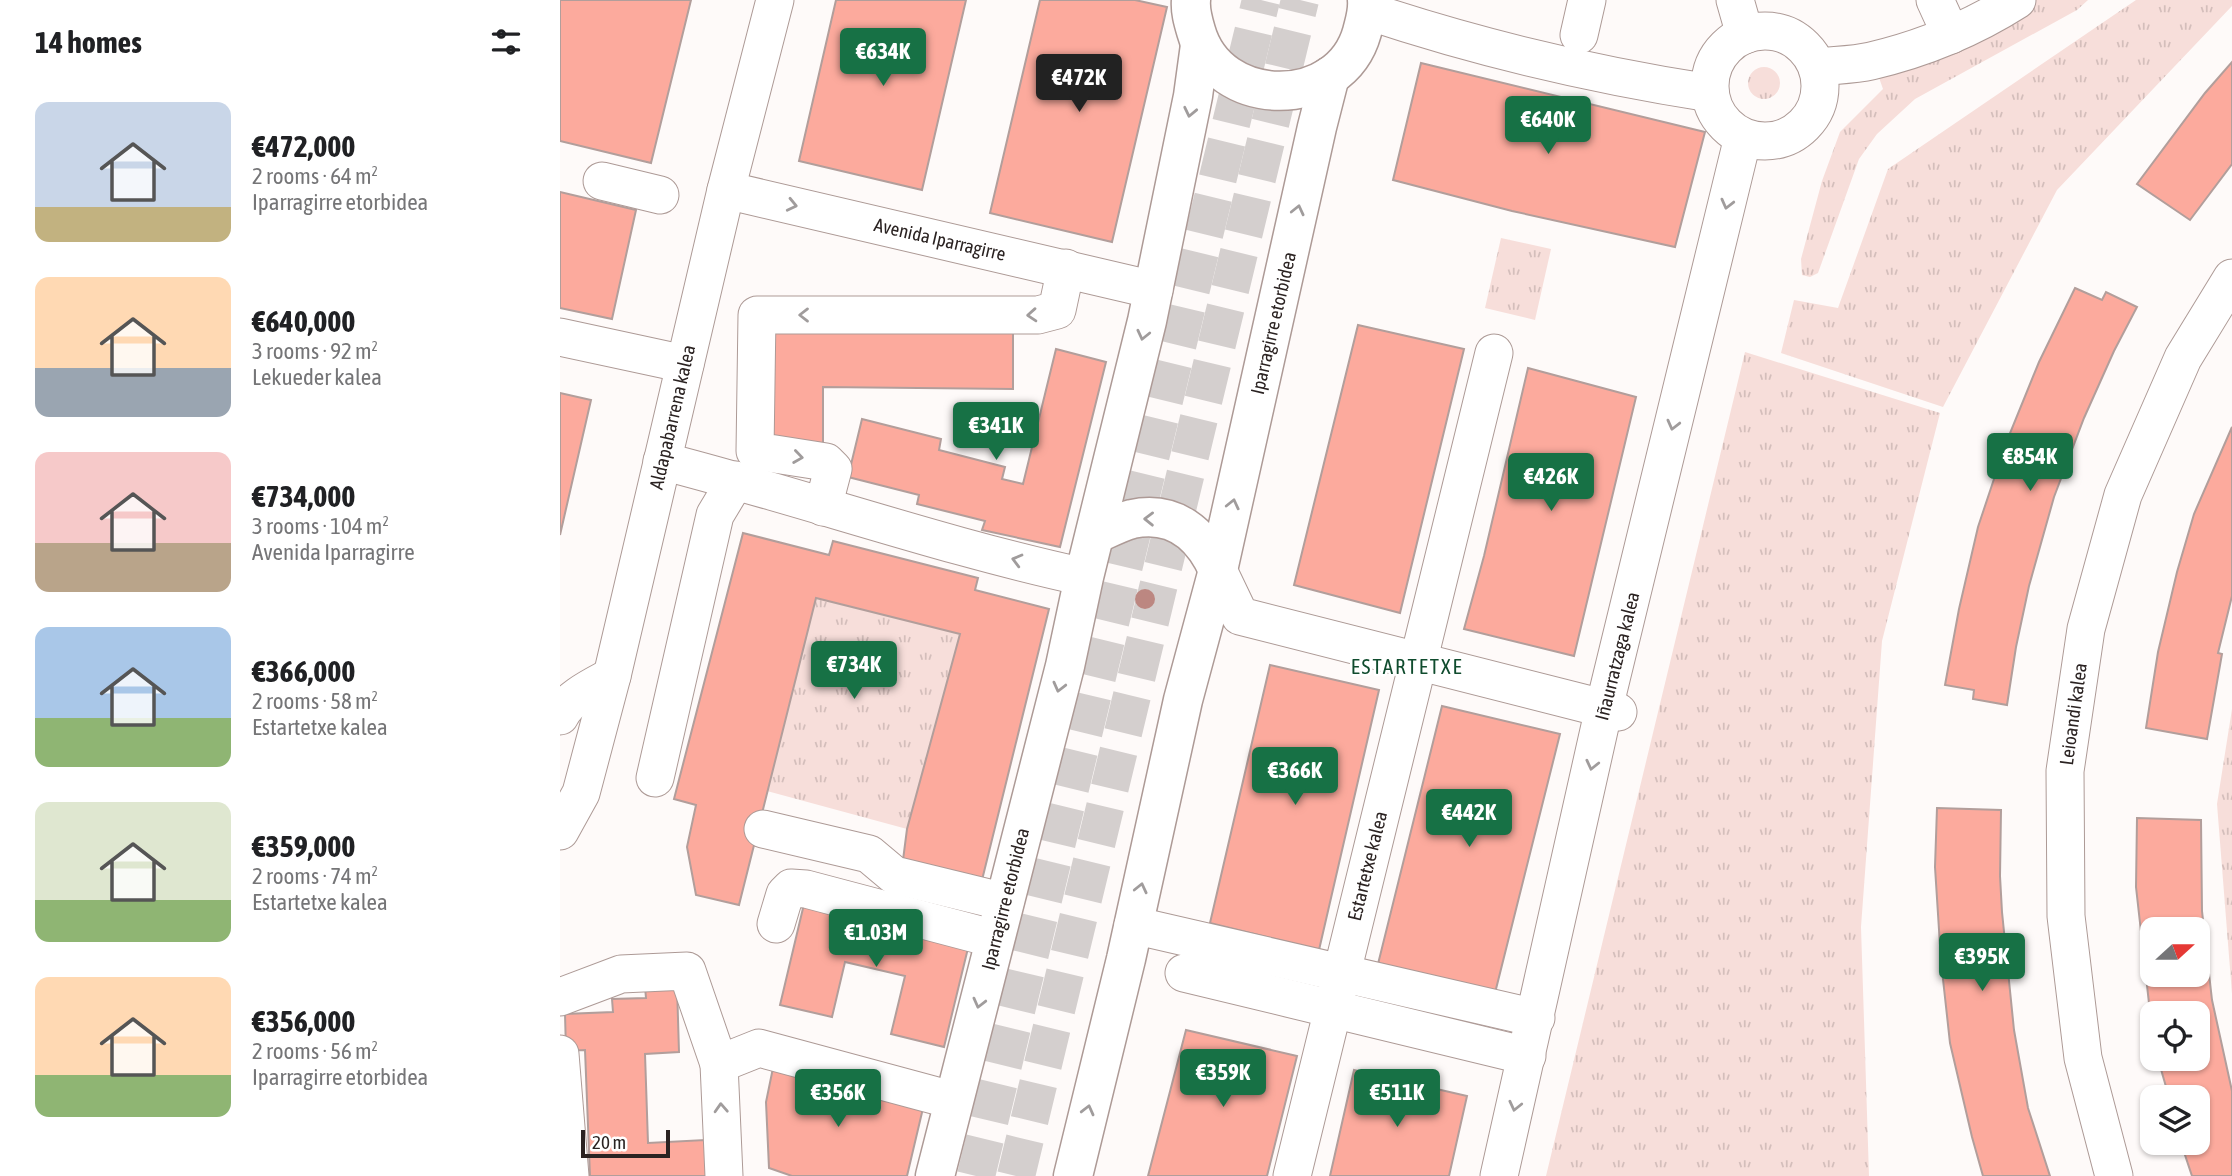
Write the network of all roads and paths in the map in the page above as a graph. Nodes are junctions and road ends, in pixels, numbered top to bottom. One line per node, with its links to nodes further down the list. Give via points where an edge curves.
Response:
1 (775, 0): 17 (street, Aldapabarrena kalea)
2 (1191, 0): 11 (main road)
3 (1587, 0): 8 (street)
4 (1735, 0): 9 (street)
5 (1935, 0): 10 (street)
6 (2017, 0): 10 (street)
7 (1367, 5): 13 (main road, via 1359,44); 14 (street, via 1417,27 1559,65)
8 (1579, 35)
9 (1745, 35): 12 (street, via 1762,31 1795,40); 14 (street, via 1717,58)
10 (1951, 35): 12 (street, via 1869,61)
11 (1200, 45): 13 (main road, via 1220,70 1247,87 1279,93 1310,87); 21 (main road, one-way to 21)
12 (1817, 67): 15 (street, via 1819,94 1809,120 1779,140)
13 (1330, 76): 29 (main road, Iparragirre etorbidea, one-way to 13)
14 (1710, 93): 15 (street, via 1727,127)
15 (1743, 137): 35 (street, Iñaurratzaga kalea, one-way to 35)
16 (602, 181): 18 (street)
17 (726, 190): 19 (street, Avenida Iparragirre, one-way to 19); 24 (street, Aldapabarrena kalea)
18 (660, 195)
19 (1066, 268): 21 (street, Avenida Iparragirre); 27 (street, one-way to 27, via 1057,310 1038,316 757,315 755,451 826,461 833,469)
20 (2232, 278): 59 (street, Leioandi kalea, via 2183,358 2123,495 2086,629 2065,771 2066,916 2083,1058)
21 (1154, 289): 28 (main road, one-way to 28)
22 (560, 337): 24 (street)
23 (1494, 353): 33 (street, Estartetxe kalea)
24 (685, 364): 25 (street, Aldapabarrena kalea)
25 (662, 461): 26 (street); 34 (street, Aldapabarrena kalea)
26 (736, 480): 27 (street); 37 (street, via 715,515)
27 (823, 508): 30 (street, one-way to 27)
28 (1096, 534): 29 (main road, one-way to 28, via 1199,538 1167,519 1129,520); 30 (main road, Iparragirre etorbidea)
29 (1218, 570): 31 (street); 32 (main road, Iparragirre etorbidea)
30 (1084, 577): 40 (main road, Iparragirre etorbidea, one-way to 40)
31 (1240, 616): 32 (street); 33 (street)
32 (1199, 643): 42 (main road, one-way to 32)
33 (1419, 660): 35 (street); 45 (street, Estartetxe kalea)
34 (612, 676): 36 (street, via 582,692); 39 (street, Aldapabarrena kalea, via 581,793)
35 (1611, 710): 48 (street, Iñaurratzaga kalea, one-way to 48)
36 (560, 716)
37 (656, 778)
38 (763, 829): 40 (street, via 869,854 894,875)
39 (560, 831)
40 (1005, 902): 43 (main road, Iparragirre etorbidea)
41 (776, 924): 43 (street, via 785,894 791,888 806,889)
42 (1133, 925): 45 (street); 56 (main road, one-way to 42)
43 (995, 939): 55 (main road, Iparragirre etorbidea, one-way to 55)
44 (1184, 973): 47 (street)
45 (1341, 973): 47 (street, Estartetxe kalea); 48 (street)
46 (560, 997): 51 (street, via 621,974 687,971)
47 (1332, 1011): 50 (street); 57 (street, Estartetxe kalea)
48 (1535, 1017): 50 (street, Iñaurratzaga kalea)
49 (560, 1054): 53 (street)
50 (1527, 1056): 58 (street, Iñaurratzaga kalea, one-way to 58)
51 (719, 1064): 52 (street, via 759,1048); 54 (street, one-way to 51)
52 (937, 1096)
53 (570, 1176)
54 (724, 1176)
55 (935, 1176)
56 (1073, 1176)
57 (1292, 1176)
58 (1499, 1176)
59 (2114, 1176)

